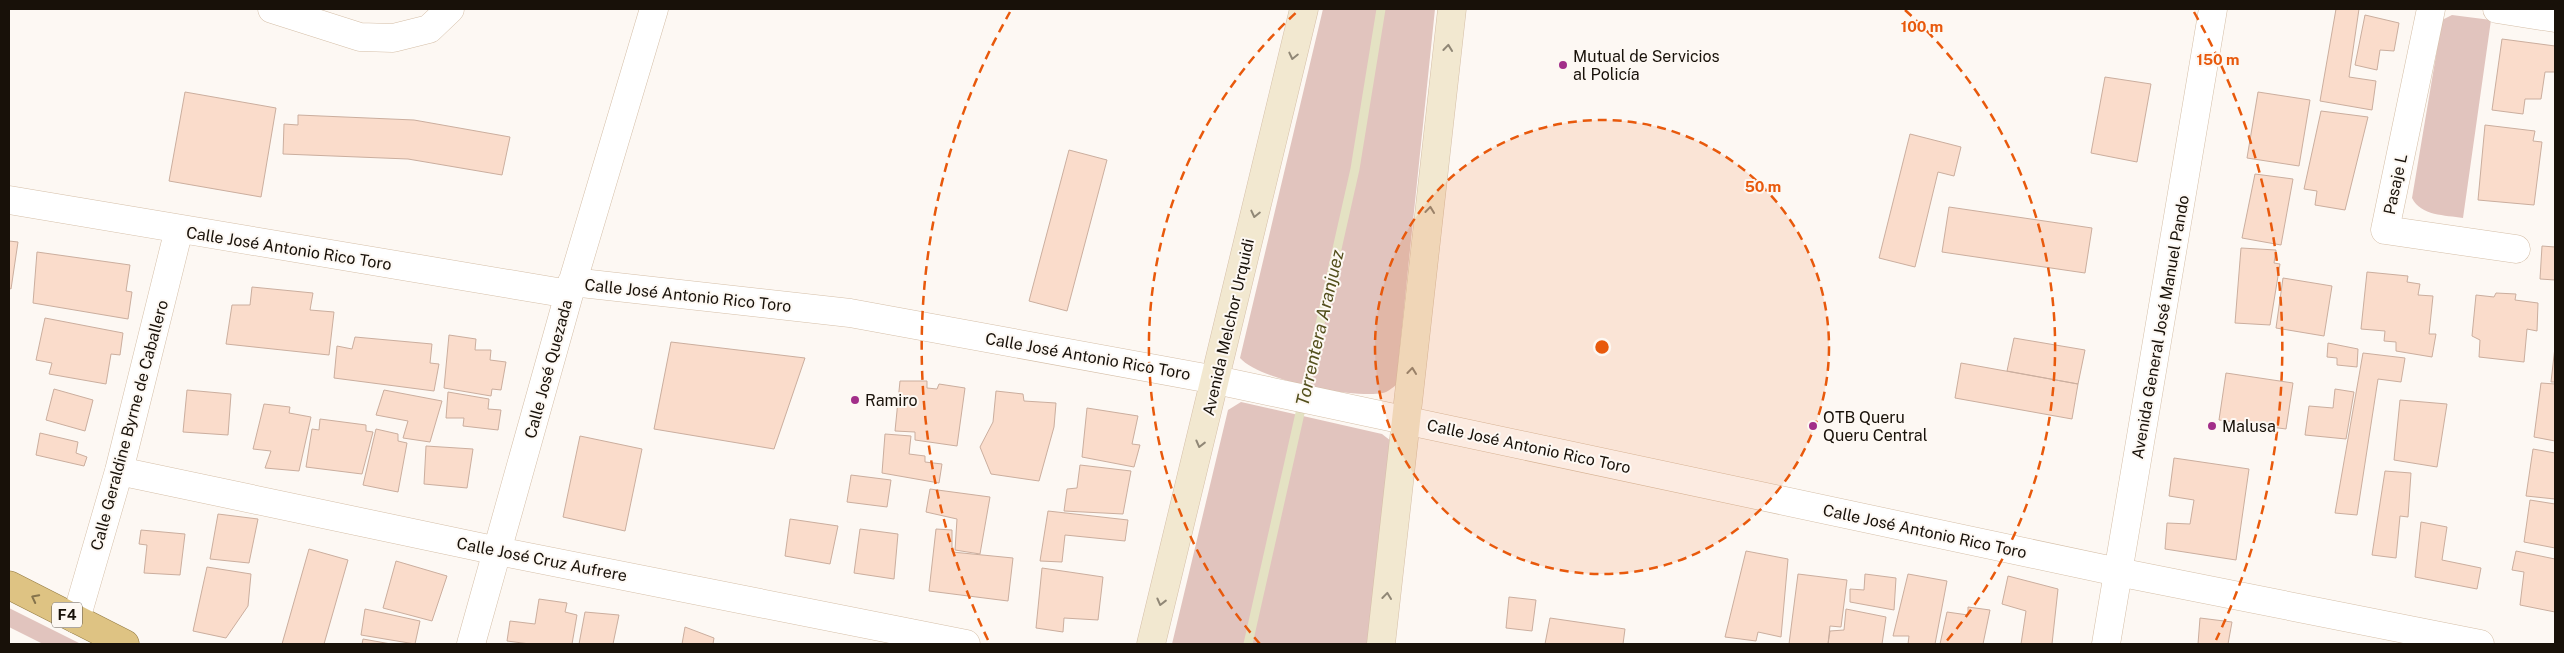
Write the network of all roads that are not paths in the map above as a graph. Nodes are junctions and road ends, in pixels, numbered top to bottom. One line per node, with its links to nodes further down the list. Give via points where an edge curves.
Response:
1 (272, 9): 2 (street, via 360,37 393,38 429,29)
2 (450, 9)
3 (654, 9): 13 (street, Calle José Quezada)
4 (1304, 9): 14 (main road, Avenida Melchor Urquidi, one-way to 14)
5 (1452, 9): 15 (main road, one-way to 5)
6 (2213, 9): 18 (street, Avenida General José Manuel Pando)
7 (2431, 9): 12 (street, Pasaje L, via 2385,230)
8 (2497, 9): 9 (street)
9 (2555, 18)
10 (9, 200): 11 (street, Calle José Antonio Rico Toro)
11 (179, 229): 13 (street, Calle José Antonio Rico Toro); 16 (street, Calle Geraldine Byrne de Caballero)
12 (2516, 249)
13 (570, 288): 14 (street, Calle José Antonio Rico Toro, via 850,313); 17 (street, Calle José Quezada)
14 (1216, 380): 15 (street, Calle José Antonio Rico Toro); 24 (main road, Avenida Melchor Urquidi, one-way to 24)
15 (1407, 420): 18 (street, Calle José Antonio Rico Toro); 25 (main road, one-way to 15)
16 (119, 471): 17 (street, Calle José Cruz Aufrere); 20 (street, Calle Geraldine Byrne de Caballero)
17 (498, 551): 22 (street, Calle José Quezada); 23 (street, Calle José Cruz Aufrere)
18 (2118, 572): 26 (street, Avenida General José Manuel Pando); 27 (street, Calle José Antonio Rico Toro)
19 (9, 585): 20 (highway, F4, one-way to 19)
20 (76, 619): 21 (highway, F4)
21 (125, 644)
22 (472, 644)
23 (966, 644)
24 (1151, 644)
25 (1381, 644)
26 (2106, 644)
27 (2480, 644)

